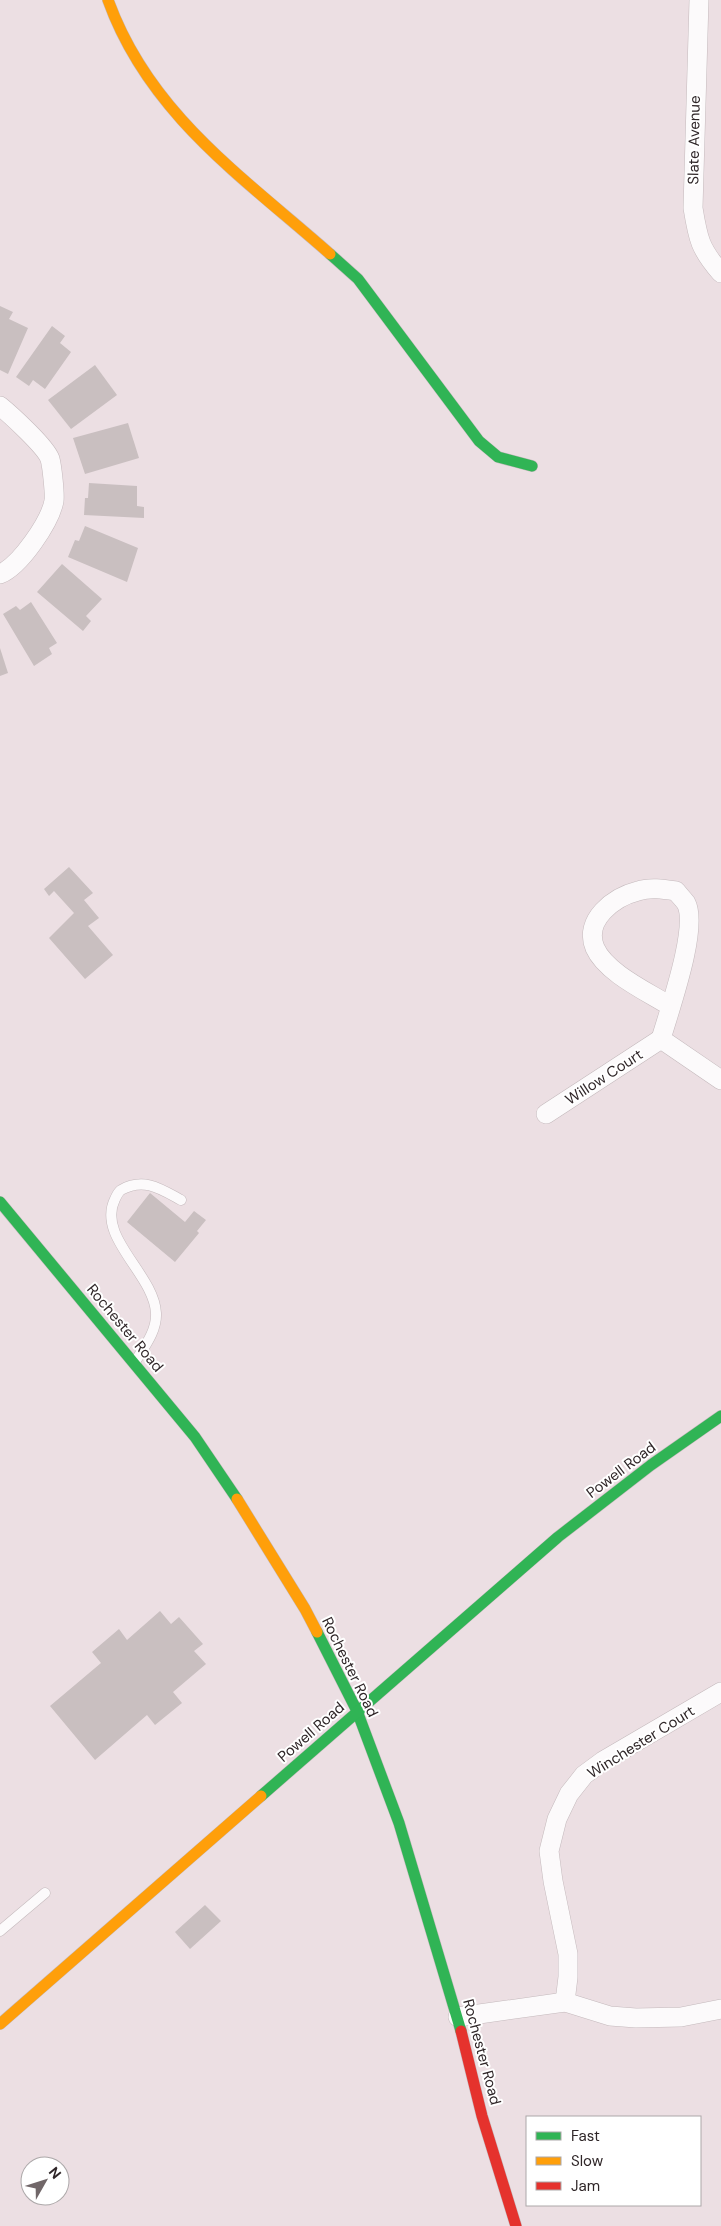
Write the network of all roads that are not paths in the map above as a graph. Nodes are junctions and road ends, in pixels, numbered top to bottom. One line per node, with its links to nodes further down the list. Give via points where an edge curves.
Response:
1 (108, 0): 5 (street, via 118,28 168,106 221,162 358,279 479,441 498,457)
2 (699, 0): 3 (street, Slate Avenue, via 692,208 705,254)
3 (721, 272)
4 (0, 406): 6 (street, via 20,422 50,458 54,501 37,538 8,571)
5 (532, 466)
6 (0, 574)
7 (670, 1006): 7 (street, via 688,941 690,923 686,904 676,891 658,888 639,890 624,896 599,915 592,938 604,962); 8 (street)
8 (661, 1039): 9 (street); 10 (street, Willow Court)
9 (721, 1080)
10 (546, 1114)
11 (182, 1200): 13 (lane, via 152,1184 134,1184 119,1192 111,1207 110,1222 153,1296 156,1314 153,1333)
12 (0, 1202): 13 (street, Rochester Road)
13 (135, 1362): 16 (street, Rochester Road, via 237,1497 306,1610)
14 (721, 1416): 16 (street, Powell Road, via 558,1537)
15 (721, 1692): 19 (street, Winchester Court, via 603,1761 584,1775 569,1794 557,1819 549,1851 568,1954)
16 (357, 1711): 21 (street, Rochester Road, via 399,1823); 22 (street, Powell Road)
17 (45, 1893): 18 (lane)
18 (0, 1931)
19 (564, 2002): 20 (street, via 610,2016 636,2018 681,2017); 21 (street)
20 (721, 2009)
21 (458, 2017): 23 (street, Rochester Road, via 485,2125)
22 (0, 2024)
23 (516, 2226)

